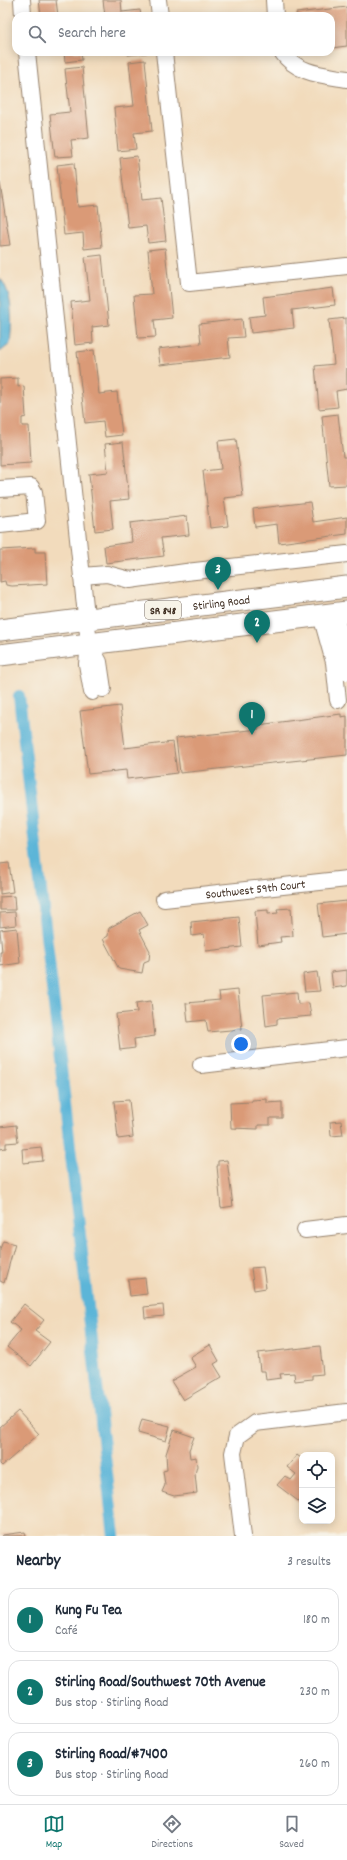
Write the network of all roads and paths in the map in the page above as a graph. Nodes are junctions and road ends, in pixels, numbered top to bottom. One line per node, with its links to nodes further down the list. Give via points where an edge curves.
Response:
1 (22, 0): 4 (street)
2 (158, 0): 5 (street)
3 (274, 0): 6 (street)
4 (23, 12)
5 (160, 12)
6 (275, 12)
7 (27, 56): 15 (street)
8 (164, 56): 11 (street, via 189,283)
9 (285, 56): 10 (street, via 289,62 320,76)
10 (347, 79)
11 (347, 266)
12 (0, 490): 13 (street, via 31,486 37,521)
13 (0, 525)
14 (347, 554): 15 (street, via 130,580 107,574)
15 (82, 576): 18 (street)
16 (347, 587): 18 (main road, Stirling Road / SR 848)
17 (334, 614): 20 (main road, Stirling Road / SR 848); 22 (street, via 340,632); 24 (street, via 334,662)
18 (87, 619): 19 (main road, Stirling Road / SR 848); 20 (street)
19 (0, 630)
20 (89, 644): 21 (main road, Stirling Road / SR 848); 23 (street, via 99,662)
21 (0, 655)
22 (347, 684)
23 (98, 690)
24 (338, 700)
25 (347, 879): 26 (street, Southwest 59th Court)
26 (164, 899)
27 (347, 1048): 28 (street)
28 (201, 1065)
29 (347, 1225): 30 (street)
30 (305, 1230)
31 (347, 1412): 32 (street, via 255,1423 237,1436 233,1453)
32 (243, 1536)

